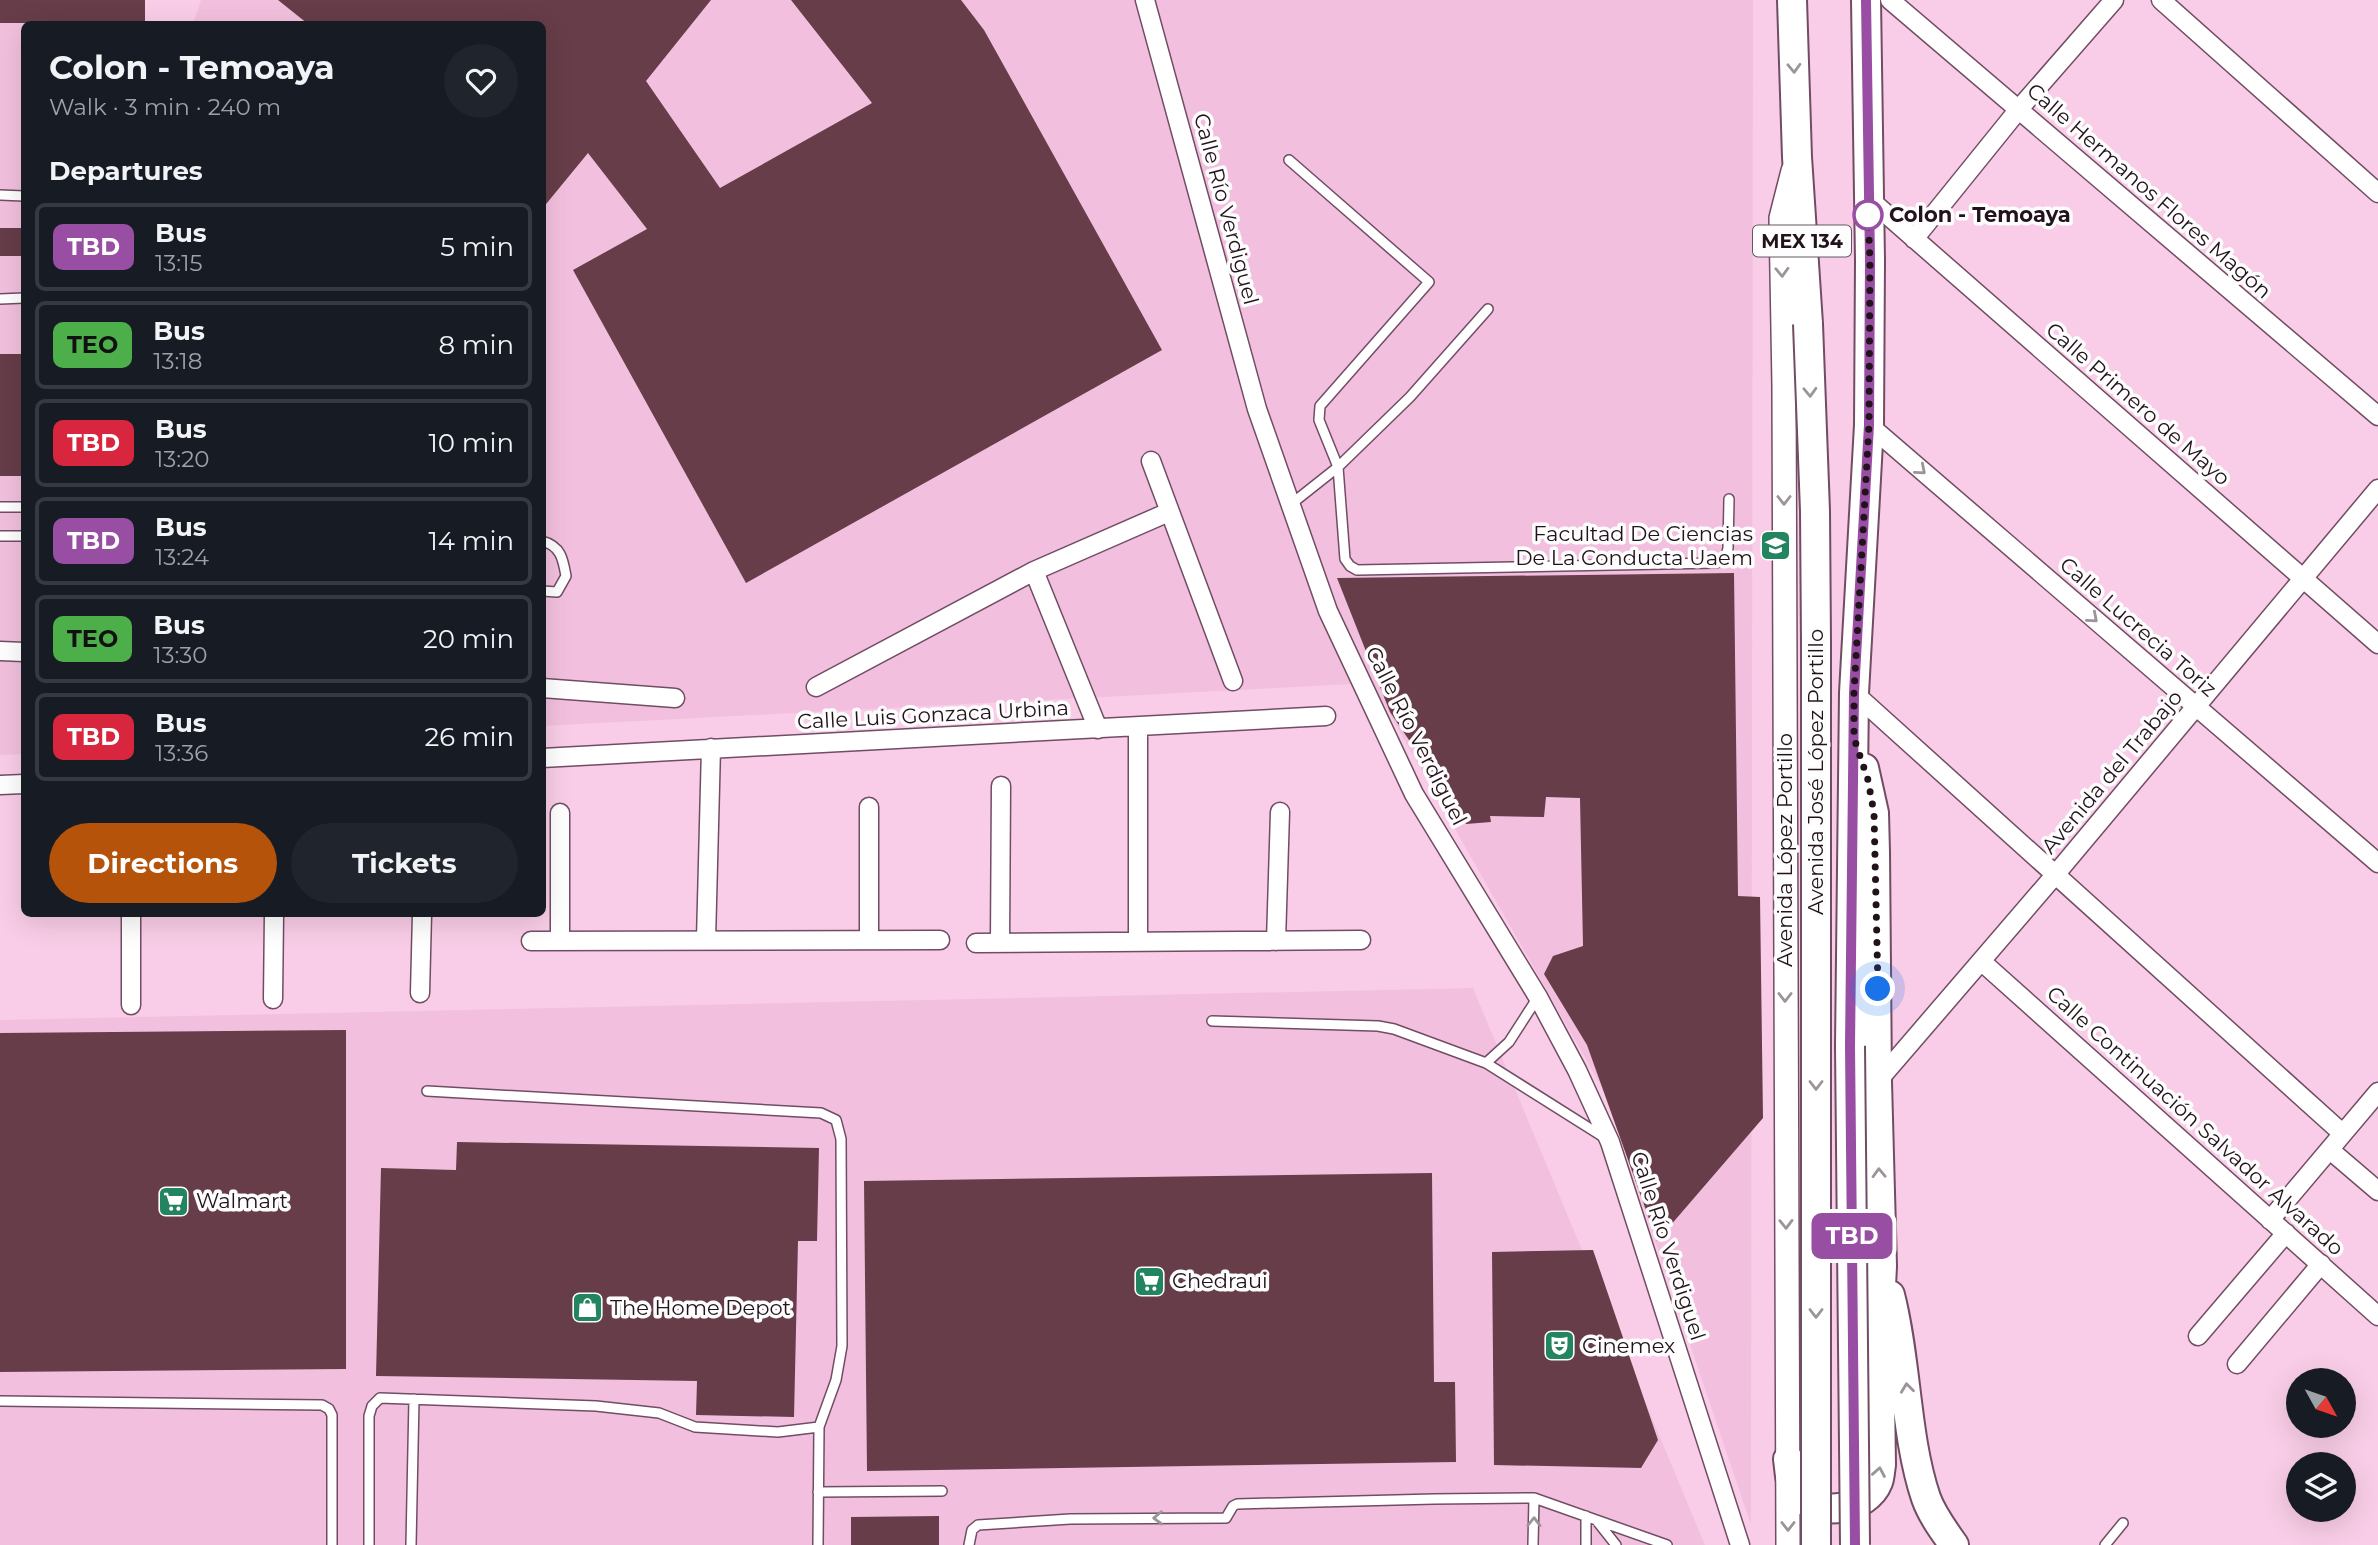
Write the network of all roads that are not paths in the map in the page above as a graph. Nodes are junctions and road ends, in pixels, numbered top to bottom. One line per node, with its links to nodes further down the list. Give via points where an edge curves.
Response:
1 (1146, 0): 24 (street, Calle Río Verdiguel, via 1257,409)
2 (1792, 0): 8 (main road, Avenida José López Portillo / MEX 134, one-way to 8)
3 (1866, 0): 13 (main road, Avenida José López Portillo / MEX 134)
4 (1890, 0): 7 (street, Calle Hermanos Flores Magón)
5 (2114, 0): 7 (street)
6 (2161, 0): 10 (street)
7 (2019, 109): 14 (street); 18 (street, Calle Hermanos Flores Magón)
8 (1797, 157): 94 (street, Avenida López Portillo, one-way to 94, via 1780,218); 111 (main road, Avenida José López Portillo / MEX 134, one-way to 111, bridge, via 1815,511)
9 (1289, 160): 21 (lane, via 1429,282 1320,406 1319,420)
10 (2378, 193)
11 (0, 195): 12 (lane)
12 (21, 196)
13 (1868, 198): 14 (street, Calle Primero de Mayo); 19 (main road, Avenida José López Portillo / MEX 134)
14 (1914, 239): 32 (street, Calle Primero de Mayo)
15 (21, 298): 16 (lane)
16 (0, 299)
17 (1488, 309): 21 (lane, via 1410,397)
18 (2378, 416)
19 (1869, 425): 40 (main road, Avenida José López Portillo / MEX 134); 42 (street, Calle Lucrecia Toriz, one-way to 42)
20 (1152, 461): 27 (street)
21 (1338, 467): 23 (lane, via 1345,559 1357,570 1716,563 1726,557 1728,548); 24 (lane)
22 (2378, 489): 32 (street, Avenida del Trabajo)
23 (1729, 499)
24 (1290, 505): 72 (street, Calle Río Verdiguel, via 1328,611 1414,794)
25 (0, 507): 26 (lane)
26 (21, 507)
27 (1169, 512): 31 (street); 37 (street)
28 (0, 536): 29 (lane)
29 (21, 536)
30 (546, 542): 33 (lane, via 560,552 566,576 557,592)
31 (1034, 571): 38 (street); 45 (street)
32 (2303, 578): 34 (street, Calle Primero de Mayo); 42 (street, Avenida del Trabajo)
33 (546, 591)
34 (2378, 644)
35 (0, 651): 36 (street)
36 (21, 652)
37 (1233, 681)
38 (816, 687)
39 (546, 688): 41 (street)
40 (1854, 693): 46 (main road, Avenida José López Portillo / MEX 134); 56 (street)
41 (674, 698)
42 (2196, 708): 55 (street, Calle Lucrecia Toriz); 56 (street, Avenida del Trabajo)
43 (1326, 716): 44 (street, Calle Luis Gonzaca Urbina)
44 (1138, 727): 45 (street, Calle Luis Gonzaca Urbina); 63 (street)
45 (1098, 729): 47 (street, Calle Luis Gonzaca Urbina)
46 (1854, 738): 77 (main road, via 1874,813); 112 (main road, Avenida José López Portillo / MEX 134, bridge, via 1850,1046)
47 (711, 748): 48 (street, Calle Luis Gonzaca Urbina); 60 (street)
48 (546, 758)
49 (21, 784): 50 (street)
50 (0, 785)
51 (1001, 786): 68 (street)
52 (869, 807): 61 (street)
53 (1280, 812): 67 (street)
54 (560, 813): 66 (street)
55 (2378, 863)
56 (2055, 875): 70 (street, Avenida del Trabajo); 80 (street)
57 (131, 917): 74 (street)
58 (274, 917): 73 (street)
59 (422, 917): 71 (street)
60 (706, 940): 61 (street); 66 (street)
61 (869, 940): 62 (street)
62 (940, 940)
63 (1138, 940): 67 (street); 68 (street)
64 (1362, 940): 67 (street)
65 (531, 941): 66 (street)
66 (559, 941)
67 (1276, 941)
68 (1000, 942): 69 (street)
69 (976, 943)
70 (1981, 961): 77 (street, Avenida del Trabajo); 84 (street, Calle Continuación Salvador Alvarado)
71 (420, 993)
72 (1538, 997): 76 (lane, via 1509,1042); 81 (street, Calle Río Verdiguel)
73 (273, 999)
74 (131, 1005)
75 (1212, 1021): 76 (lane, via 1378,1026)
76 (1486, 1063): 81 (lane)
77 (1877, 1082): 87 (main road, one-way to 77)
78 (427, 1091): 93 (lane, via 821,1113 836,1120 841,1139 842,1346 836,1380)
79 (2378, 1092): 80 (street)
80 (2342, 1133): 82 (street)
81 (1610, 1142): 109 (street, Calle Río Verdiguel)
82 (2330, 1150): 83 (street); 84 (street)
83 (2378, 1191)
84 (2270, 1220): 85 (street, Calle Continuación Salvador Alvarado)
85 (2286, 1233): 86 (street, Calle Continuación Salvador Alvarado); 89 (street)
86 (2321, 1264): 88 (street, Calle Continuación Salvador Alvarado); 90 (street)
87 (1882, 1266): 94 (main road, one-way to 87, via 1791,1483 1799,1496 1813,1505 1851,1506 1868,1497 1878,1482); 113 (main road, one-way to 87, via 1927,1501 1898,1325)
88 (2378, 1316)
89 (2198, 1336)
90 (2237, 1364)
91 (414, 1399): 93 (lane, via 608,1407 659,1413 695,1427 778,1432); 101 (lane, via 380,1398 372,1406); 102 (lane)
92 (0, 1401): 100 (lane, via 322,1405 332,1415)
93 (819, 1427): 96 (lane)
94 (1788, 1459): 110 (street, Avenida López Portillo, one-way to 110)
95 (942, 1491): 96 (lane)
96 (818, 1492): 103 (lane)
97 (1534, 1499): 98 (lane); 104 (lane, one-way to 104, via 1237,1504 1227,1518 978,1525 972,1530); 105 (lane, one-way to 97)
98 (1591, 1518): 106 (lane); 107 (lane); 108 (lane)
99 (2123, 1523): 114 (lane)
100 (332, 1545)
101 (369, 1545)
102 (411, 1545)
103 (818, 1545)
104 (970, 1545)
105 (1533, 1545)
106 (1586, 1545)
107 (1616, 1545)
108 (1667, 1545)
109 (1740, 1545)
110 (1788, 1545)
111 (1816, 1545)
112 (1855, 1545)
113 (1954, 1545)
114 (2105, 1545)

